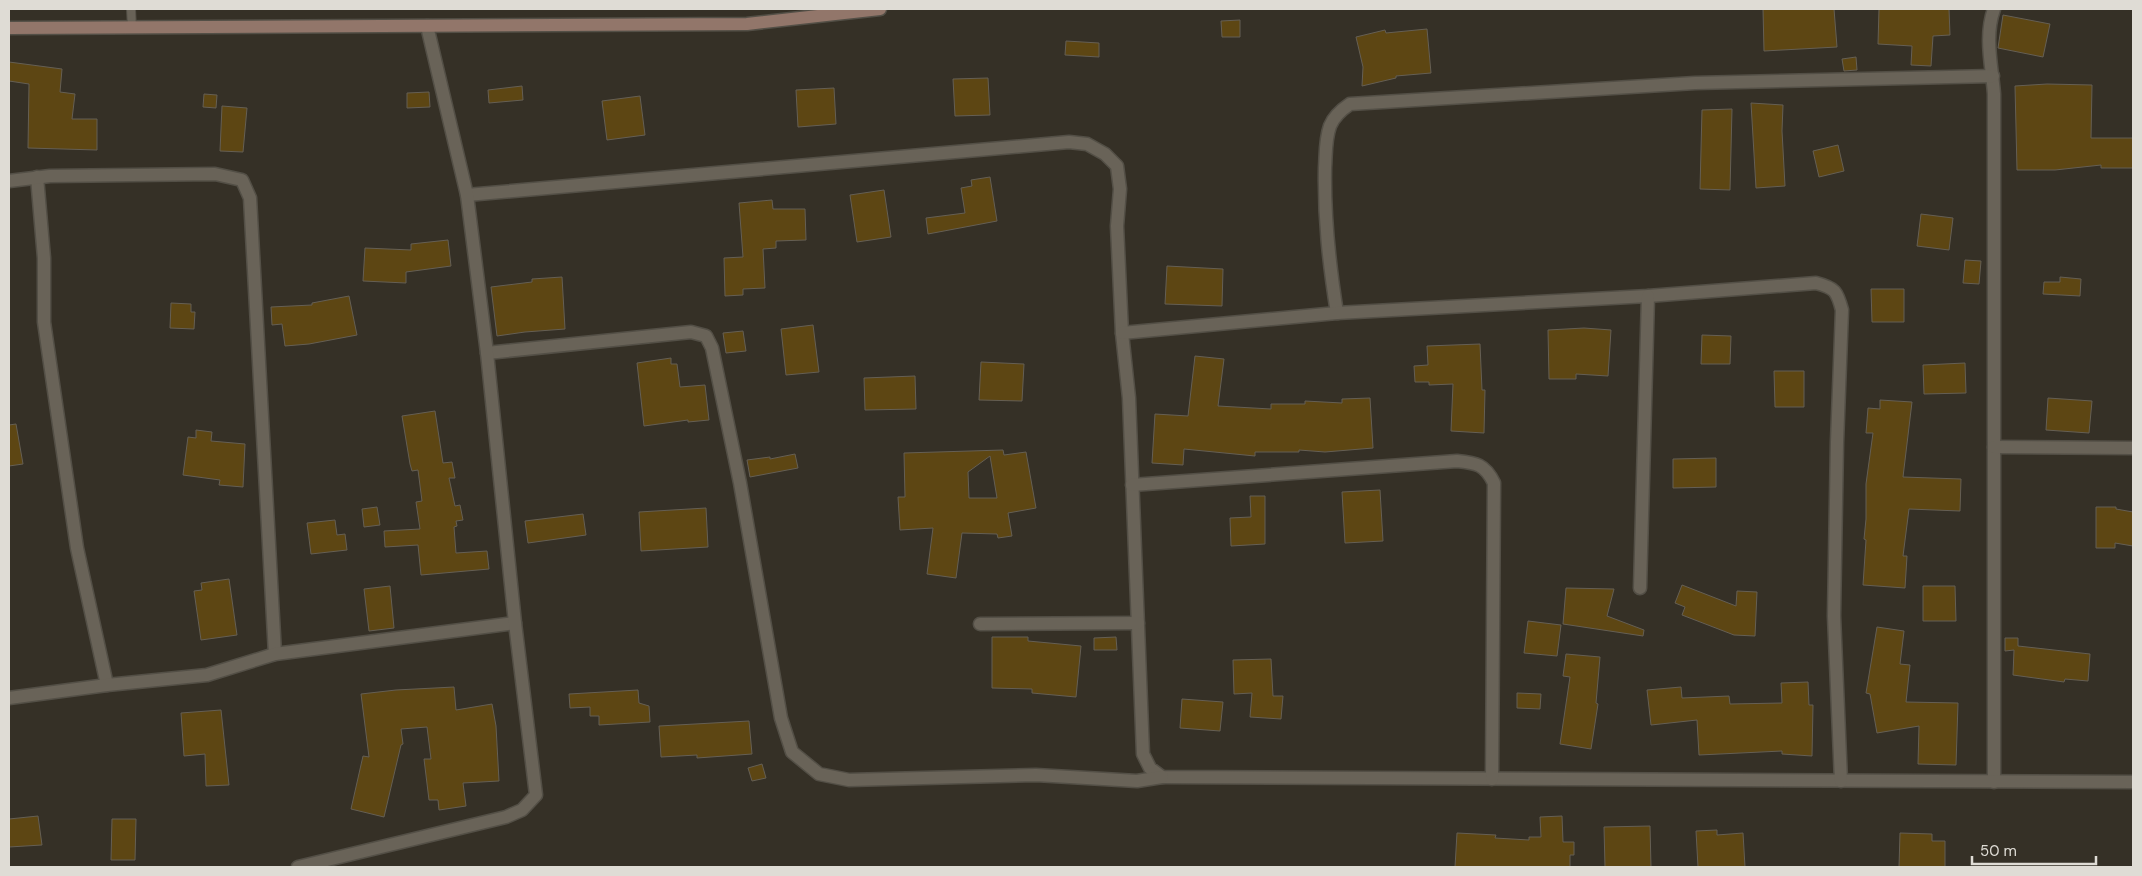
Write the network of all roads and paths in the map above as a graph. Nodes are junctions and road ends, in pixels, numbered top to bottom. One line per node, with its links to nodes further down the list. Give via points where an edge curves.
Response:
1 (131, 9): 6 (lane)
2 (880, 9): 4 (main road, via 747,24)
3 (1994, 9): 7 (street, via 1989,38)
4 (427, 26): 6 (main road); 10 (street)
5 (9, 28): 6 (main road)
6 (132, 28)
7 (1993, 76): 12 (street, via 1695,83 1350,104 1339,112 1326,140 1327,255); 15 (street)
8 (38, 178): 9 (street); 22 (street, via 215,174 242,180 250,198); 23 (street, via 44,258 44,322 77,548)
9 (9, 182)
10 (467, 195): 13 (street, via 1069,142 1087,144 1105,154 1117,166); 14 (street)
11 (1648, 296): 12 (street); 18 (street); 27 (street, via 1816,283 1829,286 1838,294 1842,310 1834,616)
12 (1337, 312): 13 (street)
13 (1122, 334): 17 (street, via 1129,398)
14 (487, 353): 19 (street); 25 (street, via 691,332 706,336 712,348 740,483 781,718 792,752 819,774 849,780 1036,775 1137,781)
15 (1994, 447): 16 (street); 28 (street)
16 (2133, 448)
17 (1132, 486): 20 (street); 26 (street, via 1457,461 1473,463 1488,470 1494,482)
18 (1640, 588)
19 (514, 623): 22 (street); 30 (street, via 536,795 522,810 506,817)
20 (1138, 623): 21 (street); 25 (street, via 1143,754 1150,768)
21 (980, 624)
22 (275, 654): 23 (street, via 207,675)
23 (107, 685): 24 (street)
24 (9, 698)
25 (1162, 777): 26 (street)
26 (1492, 779): 27 (street)
27 (1840, 781): 28 (street)
28 (1994, 782): 29 (street)
29 (2133, 782)
30 (298, 867)

